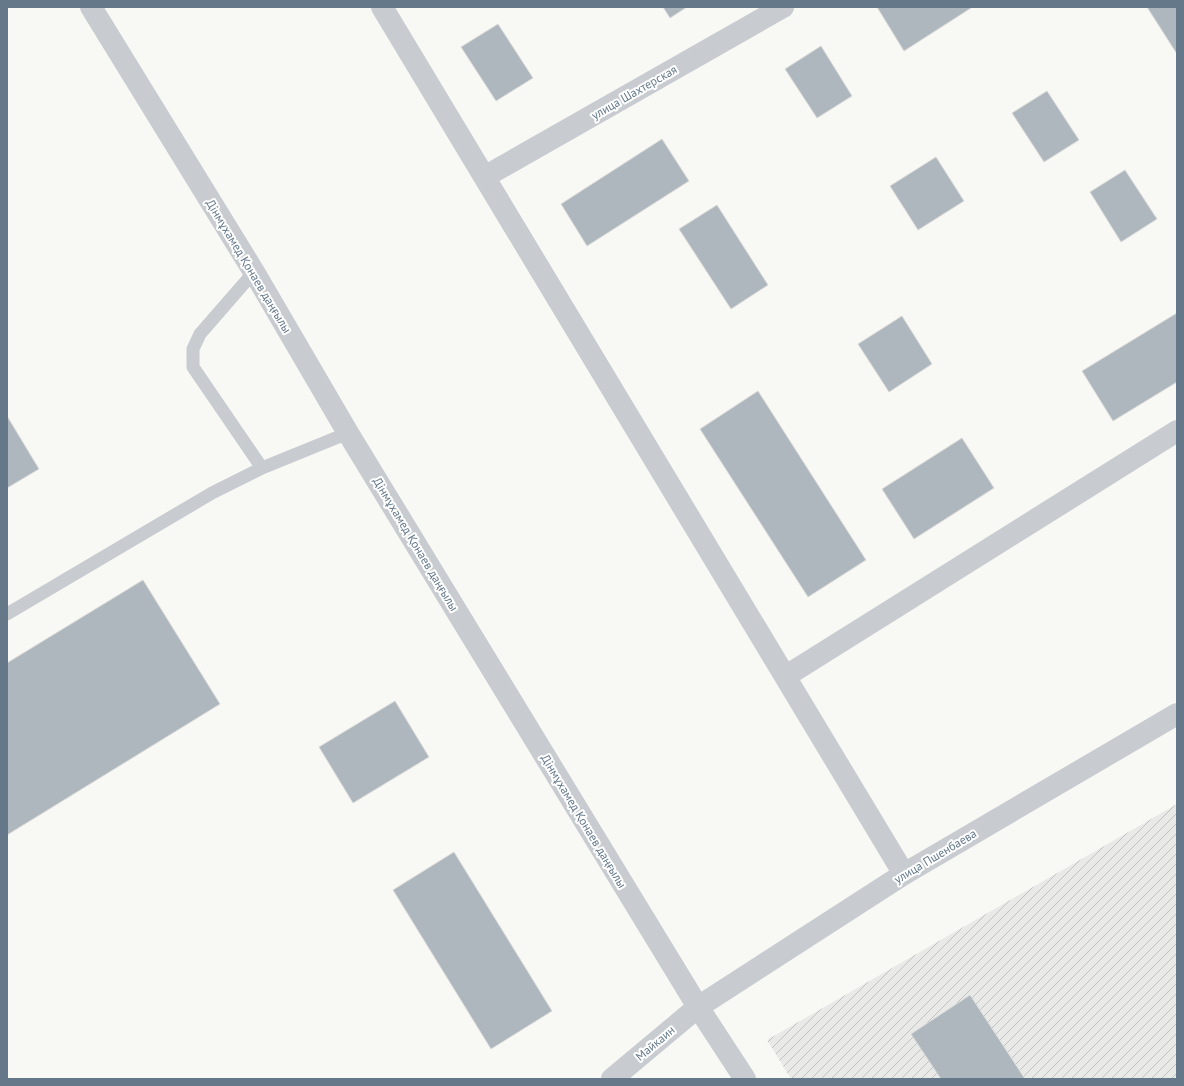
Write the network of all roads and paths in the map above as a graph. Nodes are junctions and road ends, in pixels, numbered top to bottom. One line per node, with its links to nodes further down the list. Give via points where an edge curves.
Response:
1 (91, 7): 5 (street, Дінмұхамед Қонаев даңғылы)
2 (382, 7): 4 (street)
3 (783, 7): 4 (street, улица Шахтерская)
4 (486, 176): 10 (street)
5 (254, 272): 7 (street, Дінмұхамед Қонаев даңғылы); 8 (lane, via 200,334 193,348 193,367)
6 (1177, 431): 10 (street)
7 (348, 432): 8 (lane); 13 (street, Дінмұхамед Қонаев даңғылы)
8 (262, 468): 9 (lane, via 212,493)
9 (7, 614)
10 (786, 676): 12 (street)
11 (1177, 714): 12 (street, улица Пшенбаева)
12 (904, 874): 13 (street, улица Пшенбаева)
13 (698, 1007): 14 (street, Майкаин); 15 (street, Дінмұхамед Қонаев даңғылы)
14 (612, 1079)
15 (745, 1079)

